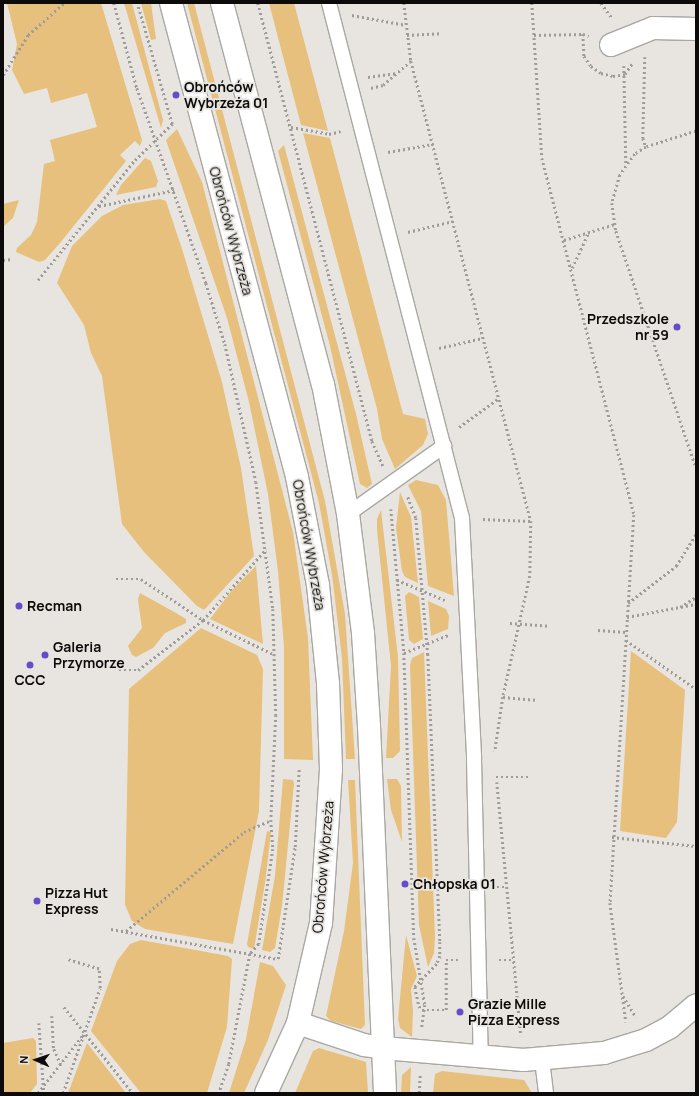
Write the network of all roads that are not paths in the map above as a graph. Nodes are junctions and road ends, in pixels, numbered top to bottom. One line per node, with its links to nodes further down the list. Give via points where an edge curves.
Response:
1 (171, 3): 9 (main road, Obrońców Wybrzeża, via 297,477 318,585 328,683 331,769 321,923)
2 (222, 3): 7 (main road, via 323,384)
3 (330, 7): 6 (lane)
4 (696, 29): 5 (main road, via 653,28)
5 (615, 43)
6 (444, 442): 7 (lane); 11 (lane, via 462,518 474,767)
7 (348, 514): 10 (main road, via 363,634 369,726)
8 (696, 1005): 12 (main road, via 670,1027 646,1040 604,1053)
9 (298, 1023): 10 (main road, via 364,1045); 13 (main road, Obrońców Wybrzeża)
10 (382, 1048): 11 (main road); 14 (main road)
11 (481, 1058): 12 (main road)
12 (533, 1060): 15 (lane)
13 (266, 1093)
14 (385, 1093)
15 (546, 1093)

